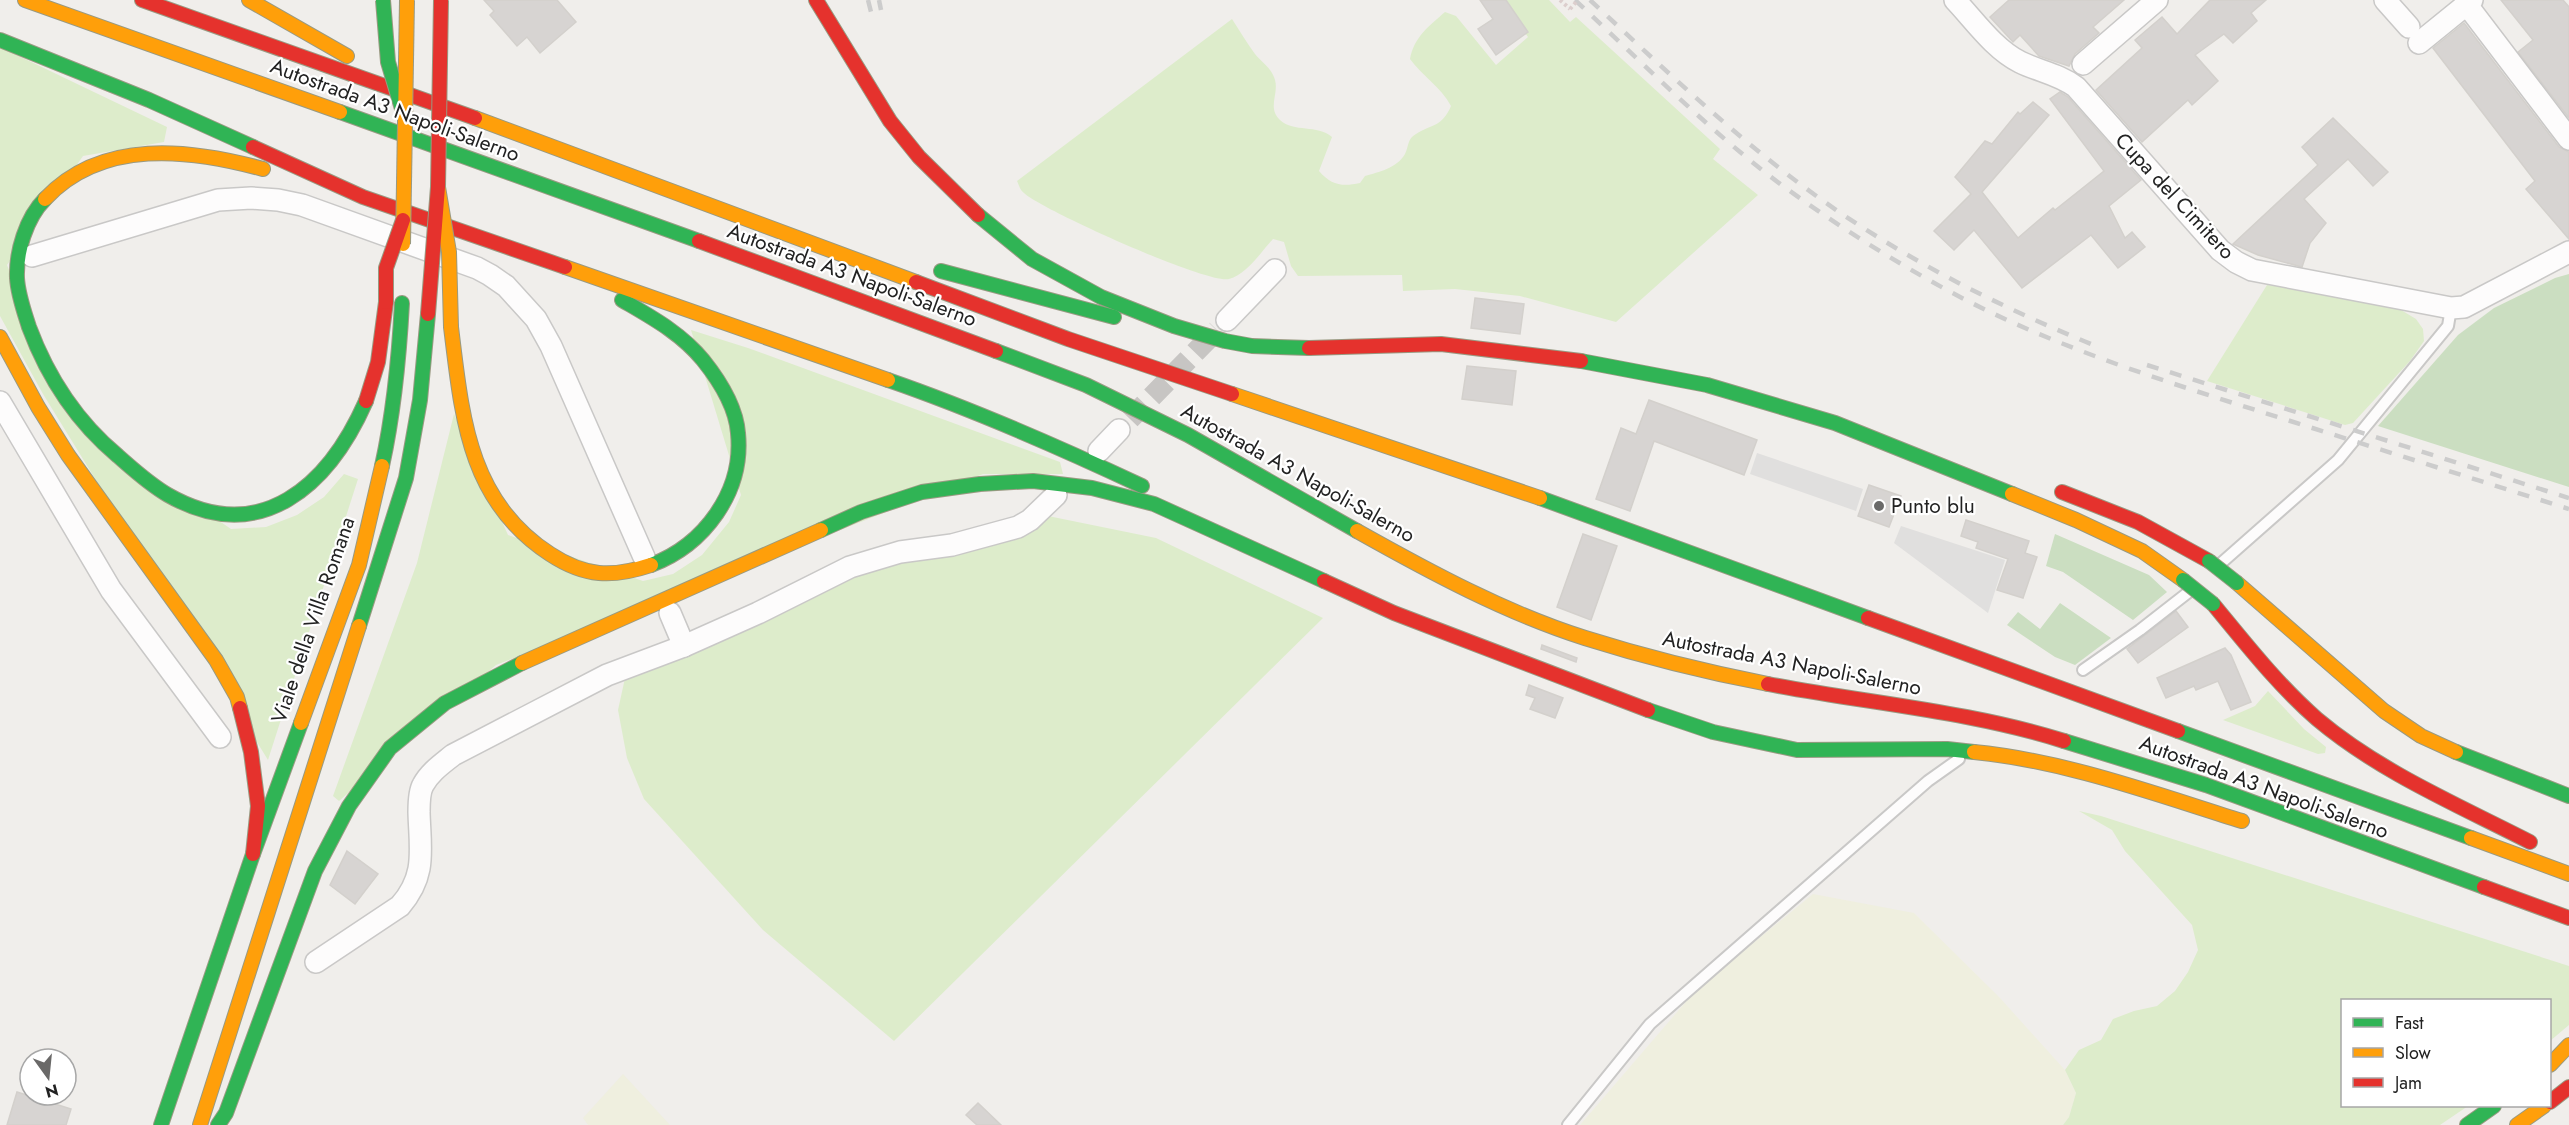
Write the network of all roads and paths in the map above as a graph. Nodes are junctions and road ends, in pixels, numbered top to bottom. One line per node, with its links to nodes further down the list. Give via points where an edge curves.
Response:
1 (25, 0): 52 (main road, Autostrada A3 Napoli-Salerno, via 747,258 1086,385 1188,435 1405,558 1498,604 1584,638 1702,671 2040,733 2206,785)
2 (142, 0): 16 (main road, Autostrada A3 Napoli-Salerno)
3 (249, 0): 16 (main road)
4 (383, 0): 17 (main road, bridge, via 388,62)
5 (406, 0): 17 (main road, bridge)
6 (441, 0): 19 (main road, Viale della Villa Romana, bridge)
7 (816, 0): 34 (main road, via 890,121 919,157 973,210 1032,259 1101,297)
8 (1560, 0): 9 (path, bridge, via 1570,9)
9 (1578, 0)
10 (1955, 0): 31 (street, Cupa del Cimitero, via 2007,54 2076,87 2192,220 2236,262 2252,270)
11 (2157, 0): 15 (street)
12 (2385, 0): 13 (street, via 2414,35)
13 (2470, 2): 18 (street)
14 (0, 40): 20 (main road, via 149,100)
15 (2083, 64)
16 (421, 98): 21 (main road, Autostrada A3 Napoli-Salerno)
17 (405, 119): 22 (main road, bridge)
18 (2569, 139)
19 (438, 187): 27 (main road, bridge, via 449,252 451,327 462,408 475,461 496,502 528,539 561,561 599,575 648,568 685,549 718,516 735,475 738,433 725,395 693,350 676,334); 65 (main road, Viale della Villa Romana, bridge, via 420,400 406,478)
20 (363, 197): 22 (main road, bridge, via 186,152 148,153 99,162 57,183 34,212 20,245 18,286 36,345 69,406 106,447 151,485 188,505 229,515 263,511 291,500 320,477 368,403 383,339 386,268); 27 (main road)
21 (729, 212): 25 (main road); 55 (main road, Autostrada A3 Napoli-Salerno, via 1068,339 1515,489)
22 (403, 220): 28 (main road, bridge)
23 (2569, 252): 31 (street, Cupa del Cimitero, via 2475,302)
24 (32, 256): 42 (street, via 218,200 251,198 302,205 477,268 506,286 536,320)
25 (888, 256)
26 (923, 266): 34 (main road, via 1059,303)
27 (569, 267): 43 (main road, via 968,408 1126,477)
28 (402, 268)
29 (1275, 270): 32 (street)
30 (402, 297): 53 (main road, Viale della Villa Romana, via 392,422 359,564)
31 (2451, 308): 46 (lane, via 2448,326 2338,460 2180,600)
32 (1227, 320)
33 (0, 337): 53 (main road, via 68,455 216,660 237,697 258,807)
34 (1225, 341): 37 (main road, via 1280,348 1441,344 1560,357 1707,385)
35 (0, 402): 47 (street, via 111,590)
36 (1119, 430): 38 (street)
37 (1885, 442): 39 (main road); 54 (main road, bridge, via 2142,551 2212,604 2268,669 2334,733 2399,774)
38 (1099, 451)
39 (1974, 464)
40 (2048, 487): 49 (main road, bridge, via 2120,512 2210,561 2384,711 2421,736 2476,762)
41 (1056, 495): 45 (street, via 1018,527 952,545 900,552 850,567)
42 (644, 556)
43 (1286, 563): 50 (main road, via 1394,613 1713,732 1797,750 1947,749 1987,753 2105,779); 66 (main road, via 1154,504 1092,488 1033,482 968,485 922,492 861,512 507,669 445,703 390,748 349,806 315,871 226,1113)
44 (670, 613): 45 (street)
45 (684, 646): 57 (street, via 607,675 484,737 433,771 422,786 419,877 411,893 400,906)
46 (2083, 670)
47 (220, 737)
48 (1959, 759): 67 (lane, via 1904,802 1650,1024)
49 (2569, 796)
50 (2252, 824)
51 (2308, 837): 52 (main road)
52 (2387, 853): 56 (main road, Autostrada A3 Napoli-Salerno)
53 (253, 854): 64 (main road, Viale della Villa Romana)
54 (2569, 862)
55 (2569, 874)
56 (2569, 918)
57 (316, 962)
58 (2569, 1045): 59 (main road)
59 (2551, 1064)
60 (2569, 1087): 61 (main road)
61 (2551, 1101)
62 (2493, 1107): 68 (main road)
63 (2543, 1107): 69 (main road)
64 (161, 1125)
65 (200, 1125)
66 (218, 1125)
67 (1568, 1125)
68 (2467, 1125)
69 (2517, 1125)

